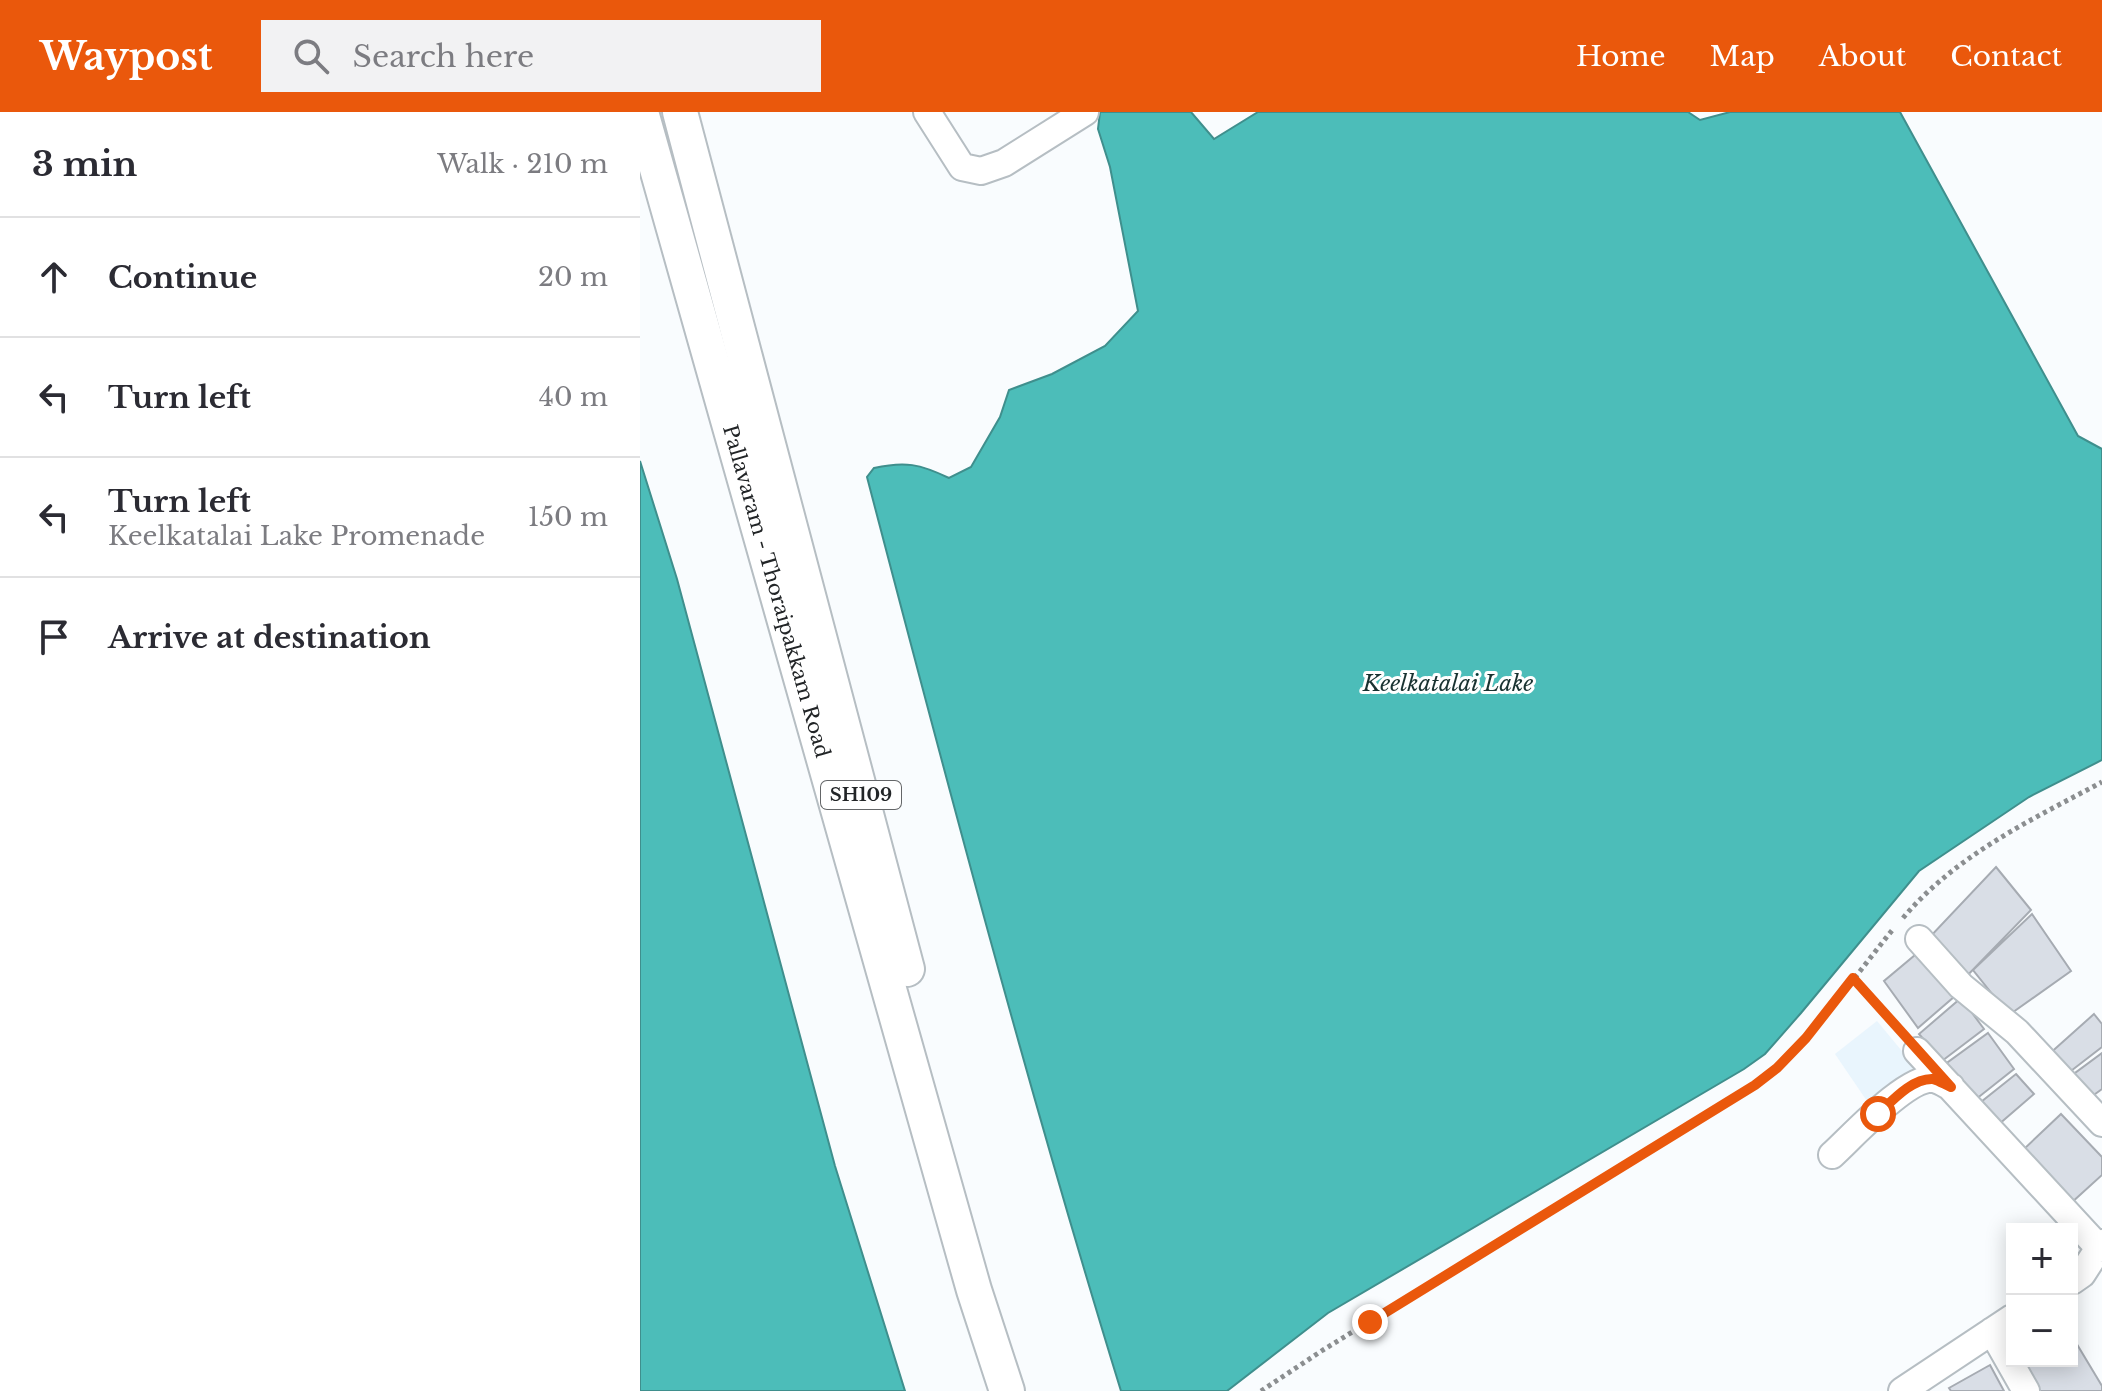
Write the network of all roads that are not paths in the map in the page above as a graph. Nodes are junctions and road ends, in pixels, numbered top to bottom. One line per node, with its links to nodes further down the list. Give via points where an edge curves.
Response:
1 (641, 112): 13 (main road, Pallavaram - Thoraipakkam Road / SH109)
2 (680, 112): 14 (main road, Pallavaram - Thoraipakkam Road / SH109, via 982,1252)
3 (927, 112): 4 (street, via 962,167 981,171 1004,163)
4 (1085, 112)
5 (1919, 939): 8 (street)
6 (1917, 1051): 7 (street)
7 (1951, 1087): 9 (street, via 1934,1079 1918,1083); 10 (street)
8 (2102, 1123)
9 (1832, 1155)
10 (2101, 1246): 11 (street)
11 (2078, 1277)
12 (2002, 1324): 15 (street); 16 (street)
13 (1007, 1391)
14 (1030, 1391)
15 (1902, 1391)
16 (2026, 1391)

